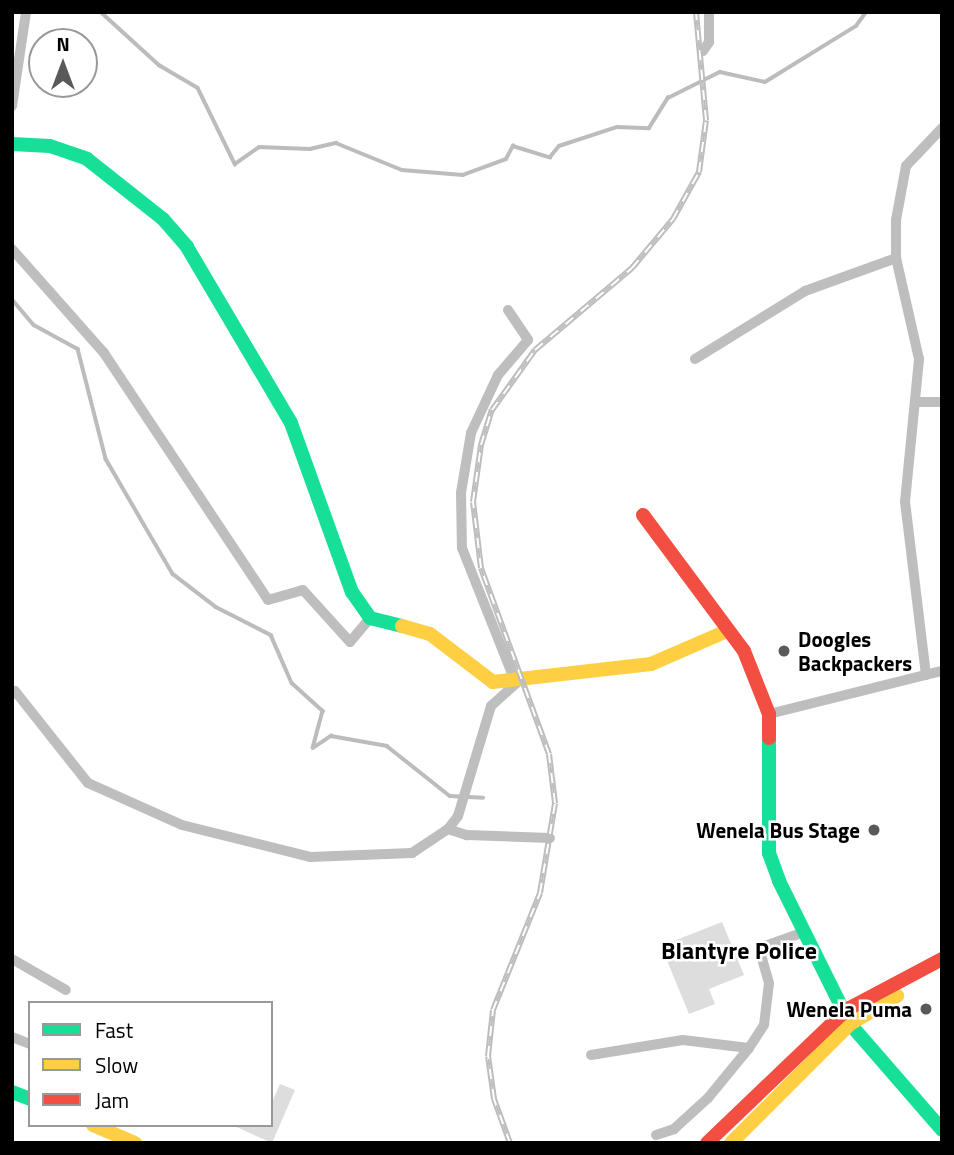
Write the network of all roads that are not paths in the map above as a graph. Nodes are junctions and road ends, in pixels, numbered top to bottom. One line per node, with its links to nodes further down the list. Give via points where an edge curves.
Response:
1 (26, 12): 4 (street)
2 (709, 12): 3 (street, via 709,42)
3 (703, 51)
4 (12, 106)
5 (942, 128): 8 (street, via 906,166)
6 (12, 144): 14 (main road, via 50,146 87,159 163,219 187,247 291,423 352,592)
7 (12, 249): 14 (street, via 104,353 268,600 303,590 349,642)
8 (896, 258): 10 (street, via 805,291); 11 (street, via 919,359)
9 (508, 310): 18 (street, via 528,340 498,374 471,433 461,493 462,548)
10 (695, 359)
11 (917, 402): 12 (street); 17 (street, via 905,502)
12 (942, 402)
13 (643, 515): 15 (main road)
14 (370, 618): 18 (main road, via 430,634 485,679)
15 (727, 631): 18 (main road, via 651,664); 20 (main road, via 744,651)
16 (942, 671): 17 (street)
17 (926, 675): 20 (street)
18 (518, 679): 21 (street, via 491,706 458,816)
19 (13, 690): 21 (street, via 88,783 225,839 310,857 412,853)
20 (769, 714): 23 (main road, via 769,853)
21 (448, 829): 22 (street, via 467,835)
22 (550, 838)
23 (804, 932): 28 (main road); 30 (street, via 765,946 761,955 769,984 764,1025)
24 (942, 958): 28 (main road)
25 (12, 960): 27 (street)
26 (942, 968): 29 (main road)
27 (66, 990)
28 (846, 1010): 29 (main road); 36 (main road)
29 (850, 1024): 33 (main road); 37 (main road)
30 (749, 1048): 31 (street, via 683,1040); 34 (street, via 708,1098 674,1129)
31 (591, 1055)
32 (98, 1127): 35 (main road)
33 (942, 1130)
34 (656, 1135)
35 (135, 1143)
36 (707, 1143)
37 (731, 1143)

